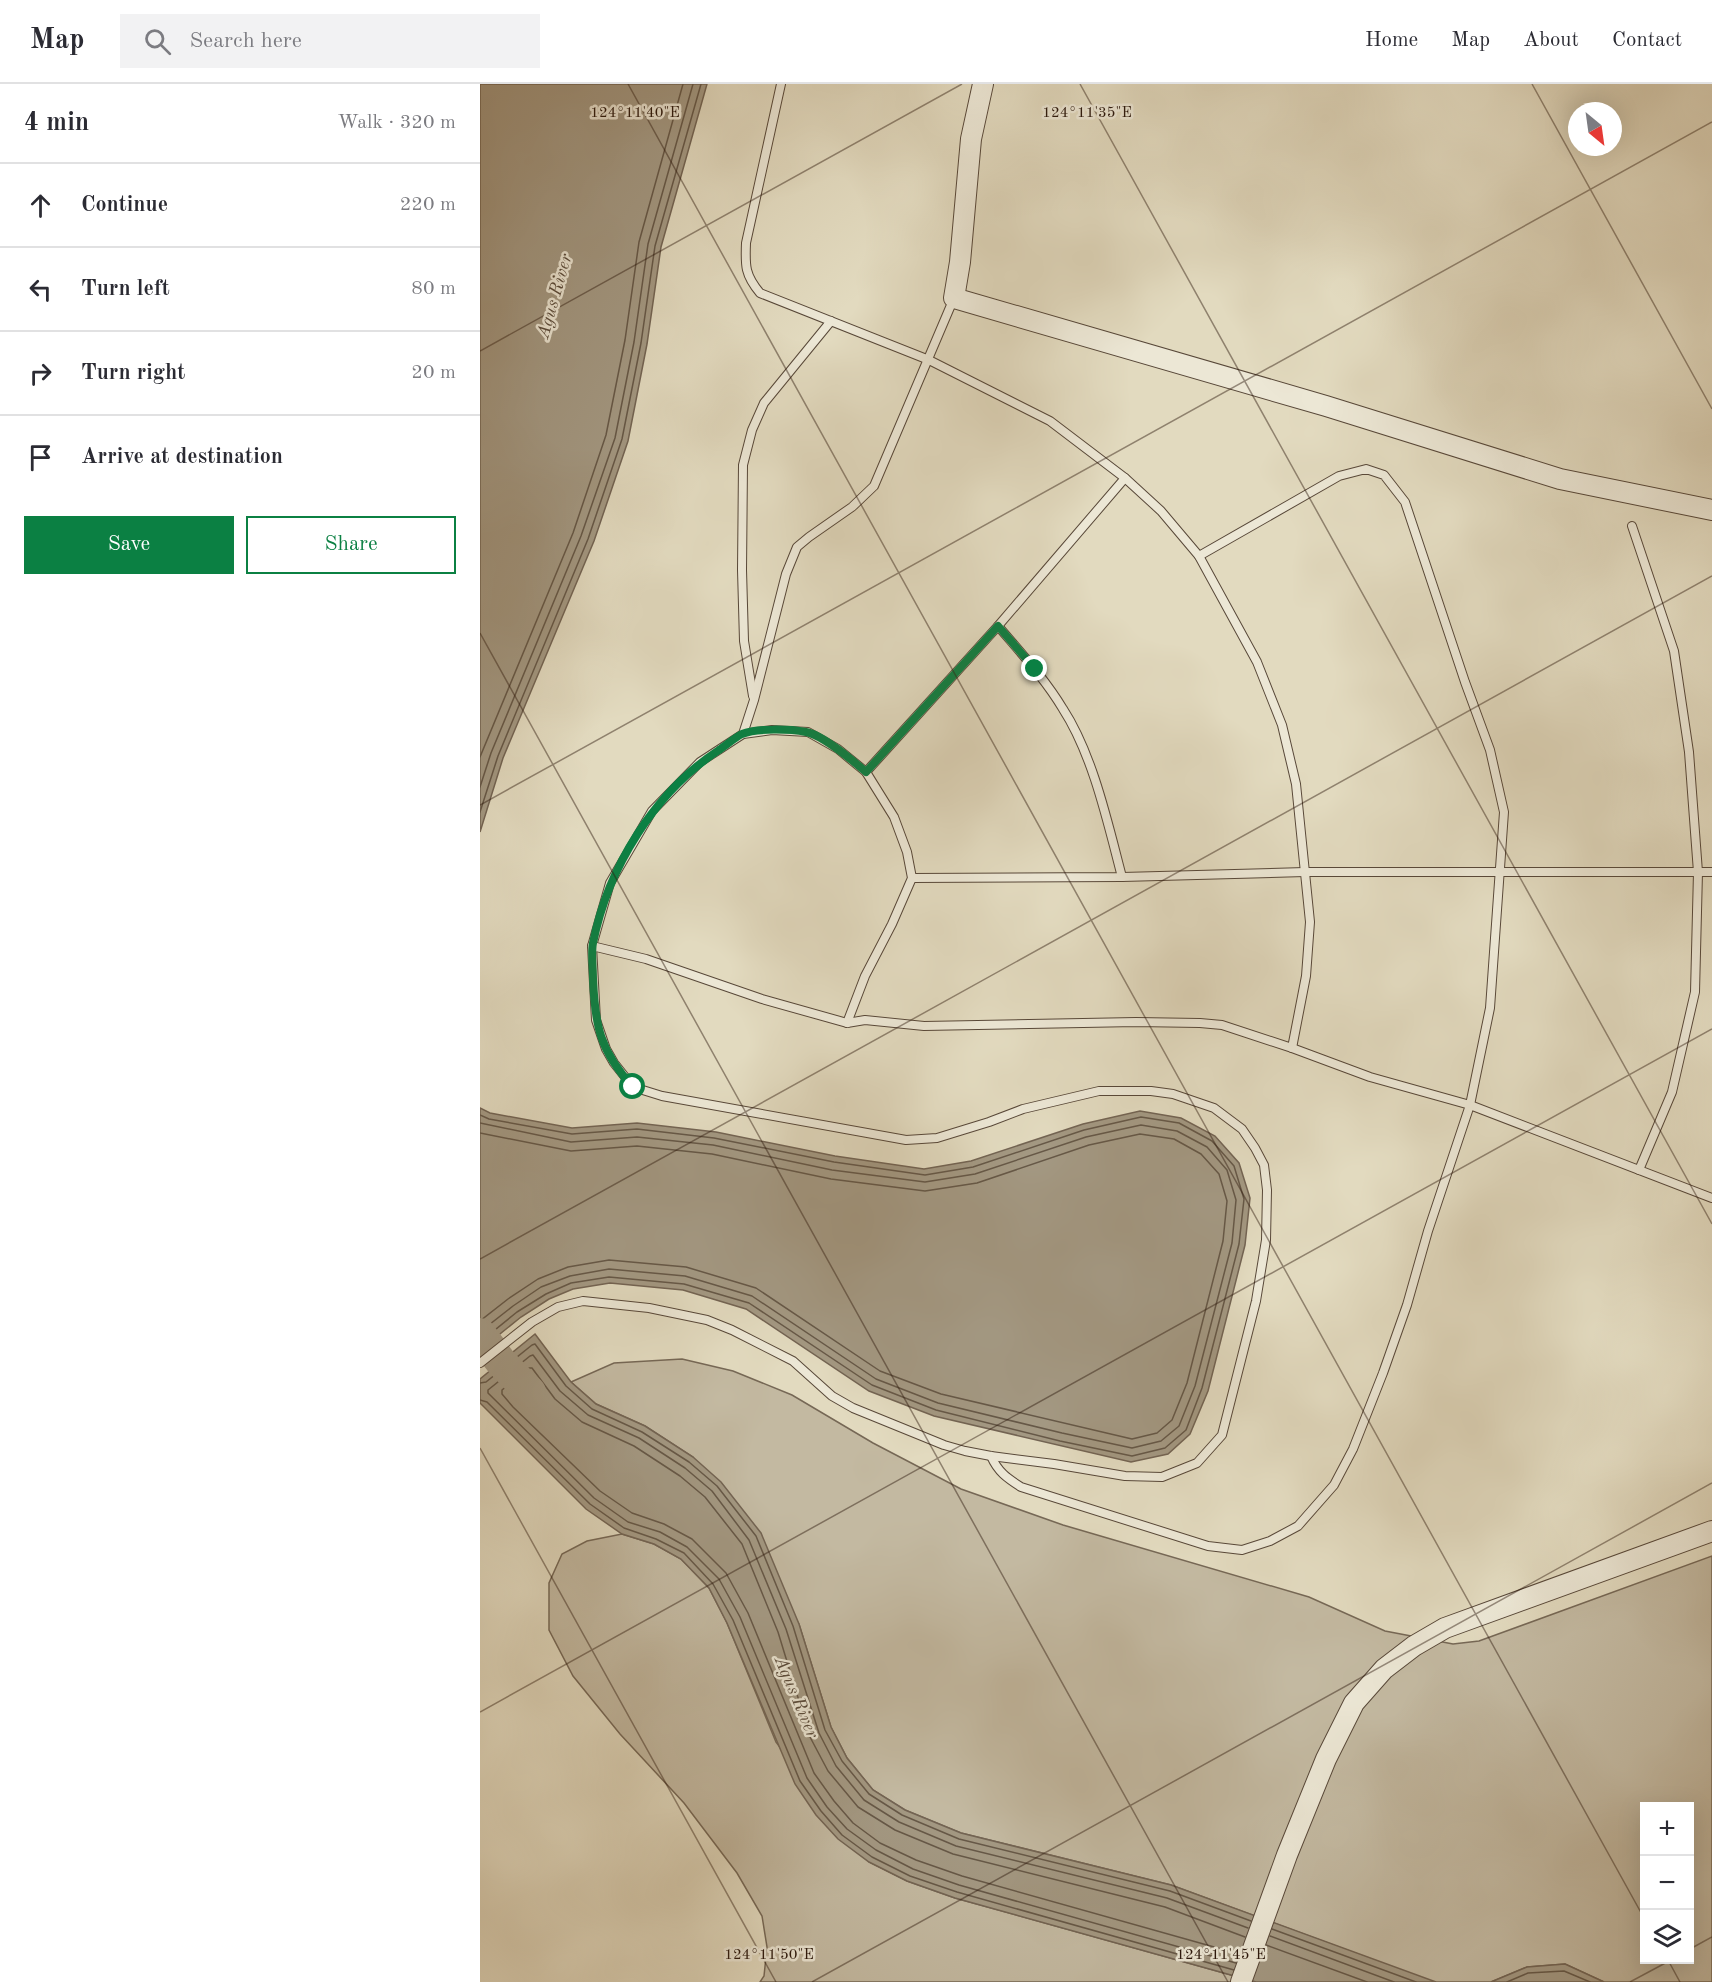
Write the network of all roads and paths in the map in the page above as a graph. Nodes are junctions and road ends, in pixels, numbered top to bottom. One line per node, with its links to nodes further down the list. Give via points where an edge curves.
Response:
1 (781, 84): 4 (lane, via 746,243 745,267 760,293)
2 (983, 84): 3 (street, via 971,139)
3 (954, 298): 5 (lane); 7 (street, via 1560,479)
4 (831, 321): 5 (lane); 11 (lane, via 764,403 743,465 744,641)
5 (928, 360): 6 (lane, via 1050,421); 11 (lane, via 874,486 797,547 786,574)
6 (1125, 478): 9 (lane, via 1161,511); 10 (lane)
7 (1712, 510)
8 (1632, 526): 15 (lane, via 1674,651 1689,752)
9 (1199, 556): 14 (lane, via 1257,662 1282,725 1296,784); 17 (lane, via 1339,476 1366,469 1384,475 1406,502 1490,750 1504,812)
10 (998, 626): 13 (lane); 18 (lane, via 1064,710 1100,794)
11 (754, 700): 12 (lane)
12 (743, 734): 13 (lane, via 772,730 808,732 838,749); 20 (lane, via 700,762 652,811 610,883)
13 (866, 772): 19 (lane, via 894,817)
14 (1305, 872): 17 (lane); 18 (lane); 22 (lane, via 1310,922 1308,955)
15 (1698, 872): 16 (lane); 17 (lane); 24 (lane, via 1695,992 1672,1092)
16 (1712, 872)
17 (1499, 873): 23 (lane, via 1490,1008)
18 (1122, 877): 19 (lane)
19 (912, 878): 21 (lane, via 865,976)
20 (592, 946): 21 (lane, via 646,959); 27 (lane, via 599,1033 625,1078 644,1092 906,1140 937,1138 1023,1109 1099,1091 1173,1094 1214,1108 1242,1128 1264,1166 1266,1240 1256,1301 1222,1435 1197,1462 1162,1477 1125,1476)
21 (848, 1023): 22 (lane, via 1200,1023 1222,1025)
22 (1292, 1048): 23 (lane, via 1370,1077)
23 (1470, 1105): 24 (lane); 27 (lane, via 1407,1305 1353,1449 1334,1485 1298,1526 1242,1550 1208,1546 1021,1486 997,1469)
24 (1639, 1170): 25 (lane)
25 (1712, 1198)
26 (480, 1363): 27 (lane, via 558,1307 583,1302 674,1312 707,1320 752,1339 793,1361 832,1396 853,1408 944,1445)
27 (992, 1456)
28 (1712, 1531): 29 (street, via 1445,1628 1384,1669 1354,1703 1326,1759)
29 (1241, 1982)

